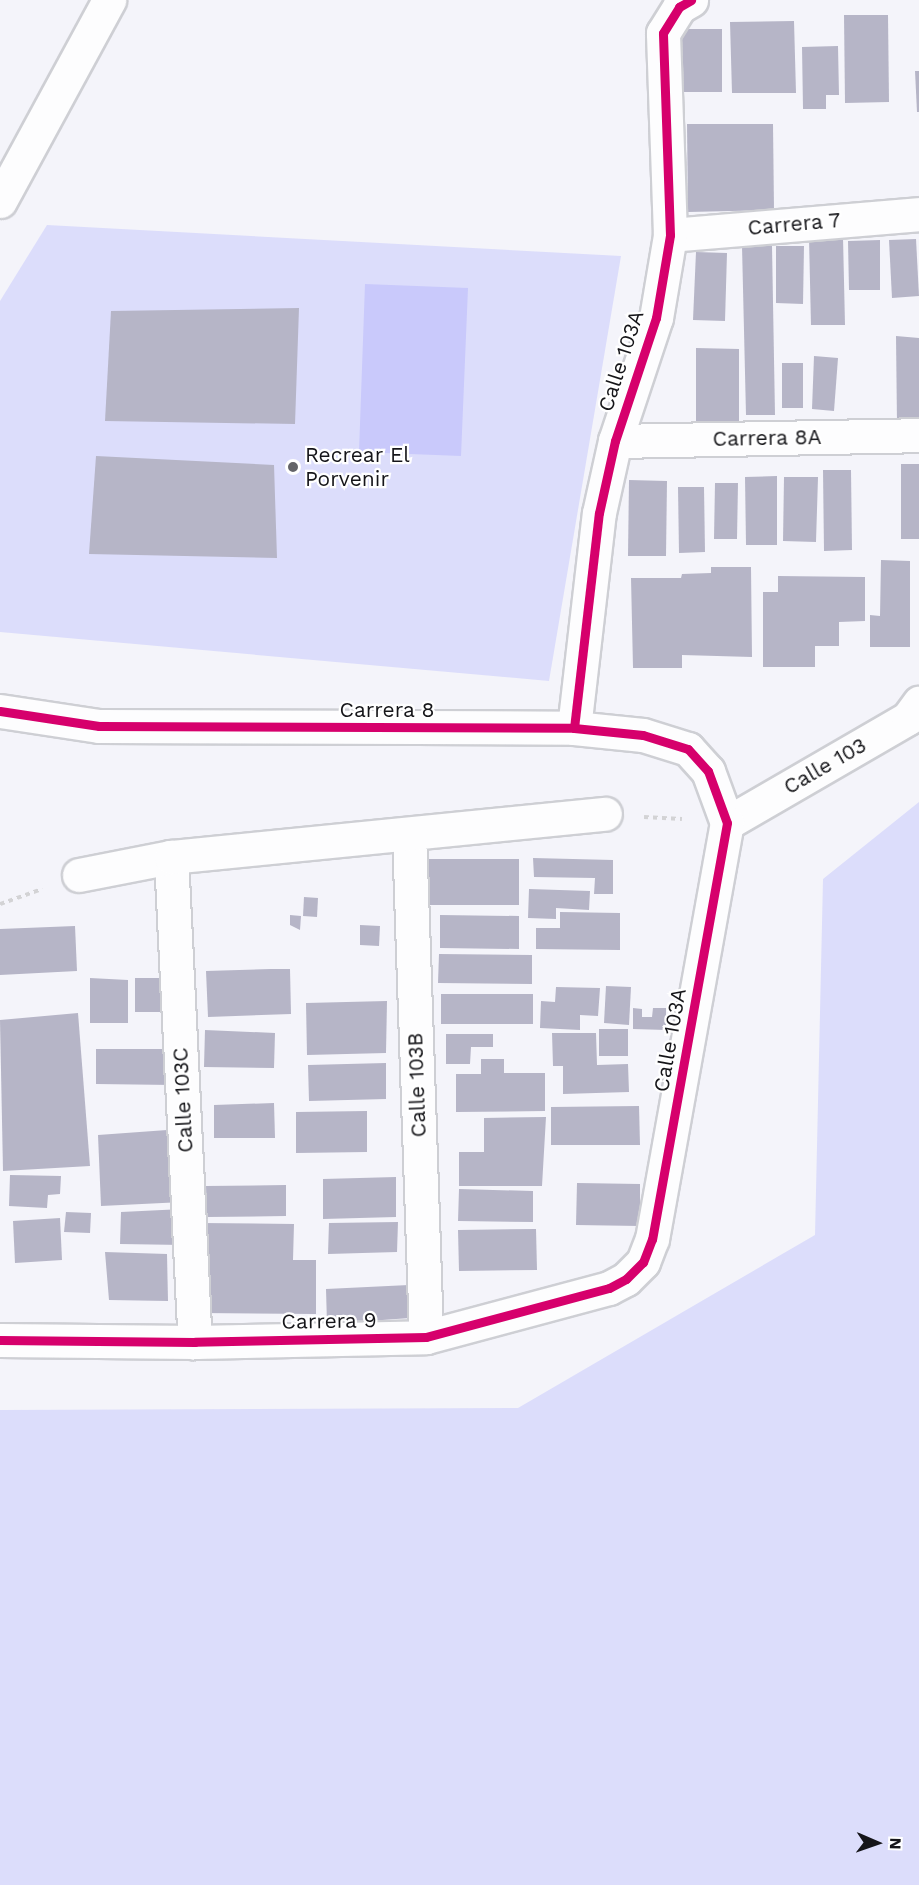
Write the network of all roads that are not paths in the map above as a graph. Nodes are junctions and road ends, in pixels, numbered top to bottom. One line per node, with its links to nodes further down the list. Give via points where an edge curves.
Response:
1 (110, 0): 3 (street)
2 (685, 4): 5 (street, Calle 103A, via 663,33)
3 (0, 201)
4 (919, 214): 5 (street, Carrera 7)
5 (670, 234): 7 (street, Calle 103A, via 656,318)
6 (919, 435): 7 (street, Carrera 8A)
7 (615, 441): 10 (street, Calle 103A, via 599,513)
8 (919, 703): 12 (street, Calle 103, via 908,718)
9 (0, 711): 10 (street, Carrera 8, via 99,726)
10 (574, 728): 12 (street, Carrera 8, via 642,735 688,748 708,771)
11 (605, 814): 13 (street)
12 (727, 823): 16 (street, Calle 103A, via 652,1239)
13 (409, 834): 14 (street); 17 (street, Calle 103B)
14 (171, 857): 15 (street); 19 (street, Calle 103C)
15 (79, 875)
16 (643, 1262): 17 (street, Carrera 9, via 609,1288)
17 (426, 1337): 19 (street, Carrera 9)
18 (0, 1340): 19 (street, Carrera 9)
19 (195, 1342)

